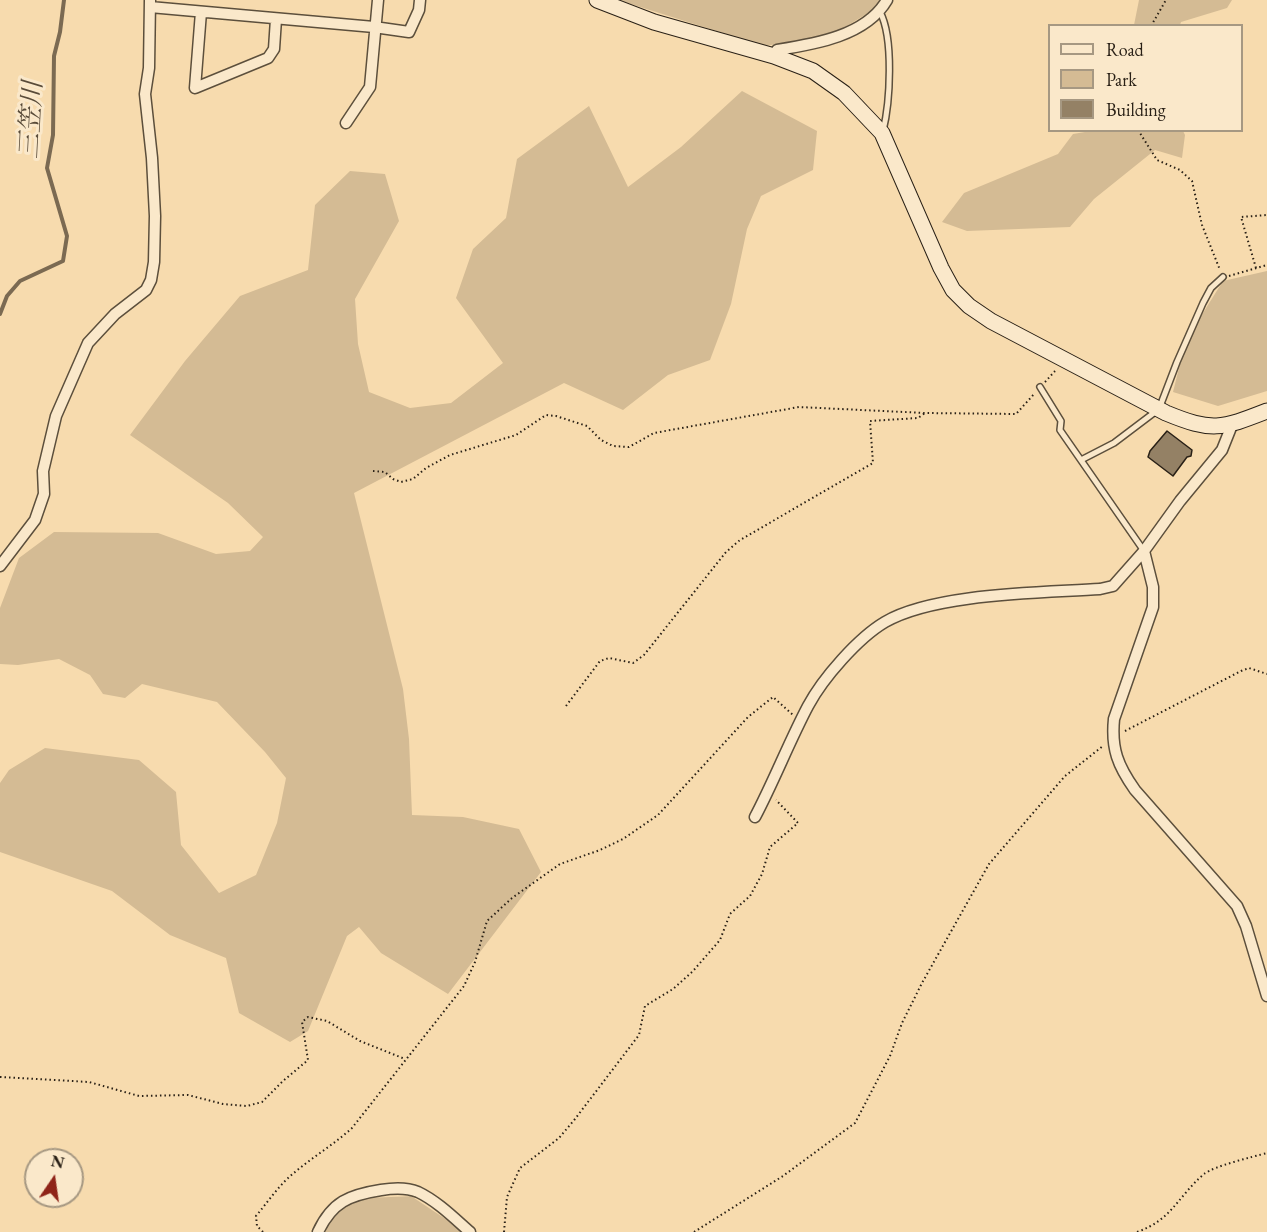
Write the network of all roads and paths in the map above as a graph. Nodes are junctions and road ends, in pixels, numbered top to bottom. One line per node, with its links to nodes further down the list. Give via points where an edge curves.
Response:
1 (378, 0): 11 (street)
2 (420, 0): 11 (street, via 409,32)
3 (597, 0): 12 (street, via 654,22)
4 (887, 0): 8 (street)
5 (1166, 0): 10 (path)
6 (150, 3): 7 (street); 29 (street, via 145,94 155,216 152,279 146,290 115,314 88,343 56,416 43,471 44,494 35,520)
7 (201, 12): 9 (street); 9 (street, via 195,88 268,58 274,49)
8 (880, 12): 12 (street, via 843,35 777,50); 15 (lane, via 885,21 889,75)
9 (276, 19): 11 (street)
10 (1152, 24)
11 (374, 27): 13 (street, via 370,87)
12 (774, 56): 15 (street, via 813,71 844,93)
13 (346, 123)
14 (1139, 132): 19 (path, via 1157,160 1180,170 1192,181 1202,225)
15 (882, 133): 20 (street, via 953,290 991,321)
16 (1267, 215): 18 (path, via 1241,217)
17 (1267, 265): 18 (path)
18 (1256, 268): 19 (path)
19 (1223, 278): 22 (lane, via 1211,288 1203,303)
20 (1064, 360): 21 (path); 22 (street)
21 (1040, 387): 24 (path, via 1016,414); 26 (lane, via 1061,421 1060,430)
22 (1159, 410): 25 (street, via 1199,425); 26 (lane, via 1114,443)
23 (1267, 411): 25 (street)
24 (925, 413): 27 (path, via 799,407 654,433 629,447 601,440 587,426 546,415 516,435 450,455 413,479 401,482 385,472); 31 (path, via 918,418 870,421 873,463 740,540 715,563 644,655 633,663 609,658 600,661)
25 (1232, 425): 28 (street, via 1222,450)
26 (1081, 460): 28 (lane)
27 (374, 471)
28 (1144, 551): 32 (street, via 1113,586 926,606 885,622 848,652 823,682); 33 (street, via 1153,588 1153,607 1118,704)
29 (0, 566)
30 (1267, 674): 33 (path, via 1250,668 1241,671)
31 (566, 706)
32 (801, 723): 34 (street); 37 (path, via 772,697 747,717 658,814 623,839 560,864 512,898 488,921 464,986)
33 (1112, 738): 36 (street, via 1120,765 1135,790 1237,906); 44 (path, via 1065,776 989,864 922,983 855,1123 783,1176)
34 (768, 792): 35 (street); 43 (path, via 798,823 770,847 762,874 750,896 730,915 720,940 693,971 645,1006 639,1035 575,1119 559,1138 520,1168 507,1197)
35 (755, 817)
36 (1267, 996)
37 (405, 1059): 38 (path, via 360,1041 327,1021 308,1017 302,1022 308,1060 262,1102 247,1106 188,1095 139,1096 89,1082); 40 (path, via 352,1128 275,1192 256,1216 255,1222)
38 (0, 1077)
39 (1267, 1153): 45 (path, via 1207,1172 1164,1218)
40 (263, 1232)
41 (318, 1232): 42 (street, via 327,1215 348,1198 394,1188 427,1197)
42 (470, 1232)
43 (504, 1232)
44 (694, 1232)
45 (1137, 1232)

